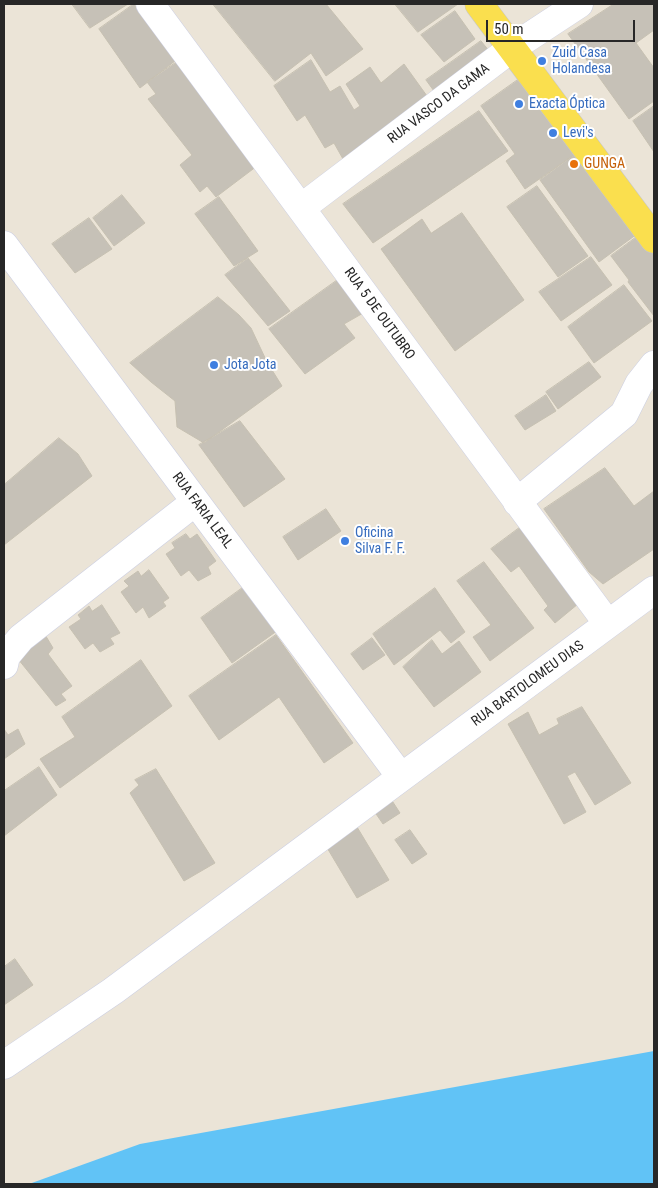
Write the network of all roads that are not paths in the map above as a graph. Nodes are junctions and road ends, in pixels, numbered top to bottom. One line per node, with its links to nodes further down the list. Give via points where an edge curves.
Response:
1 (150, 4): 5 (street, RUA 5 DE OUTUBRO)
2 (479, 4): 4 (main road)
3 (579, 4): 4 (street, RUA VASCO DA GAMA)
4 (512, 48): 5 (street, RUA VASCO DA GAMA); 6 (main road)
5 (302, 208): 10 (street, RUA 5 DE OUTUBRO)
6 (654, 239)
7 (4, 245): 9 (street, RUA FARIA LEAL)
8 (653, 371): 10 (street, via 639,384 624,414)
9 (196, 502): 13 (street, via 21,638 6,656); 14 (street, RUA FARIA LEAL)
10 (517, 502): 12 (street, RUA 5 DE OUTUBRO)
11 (654, 590): 12 (street, RUA BARTOLOMEU DIAS)
12 (608, 624): 14 (street, RUA BARTOLOMEU DIAS)
13 (4, 664)
14 (401, 777): 15 (street, RUA BARTOLOMEU DIAS, via 113,991)
15 (4, 1065)

